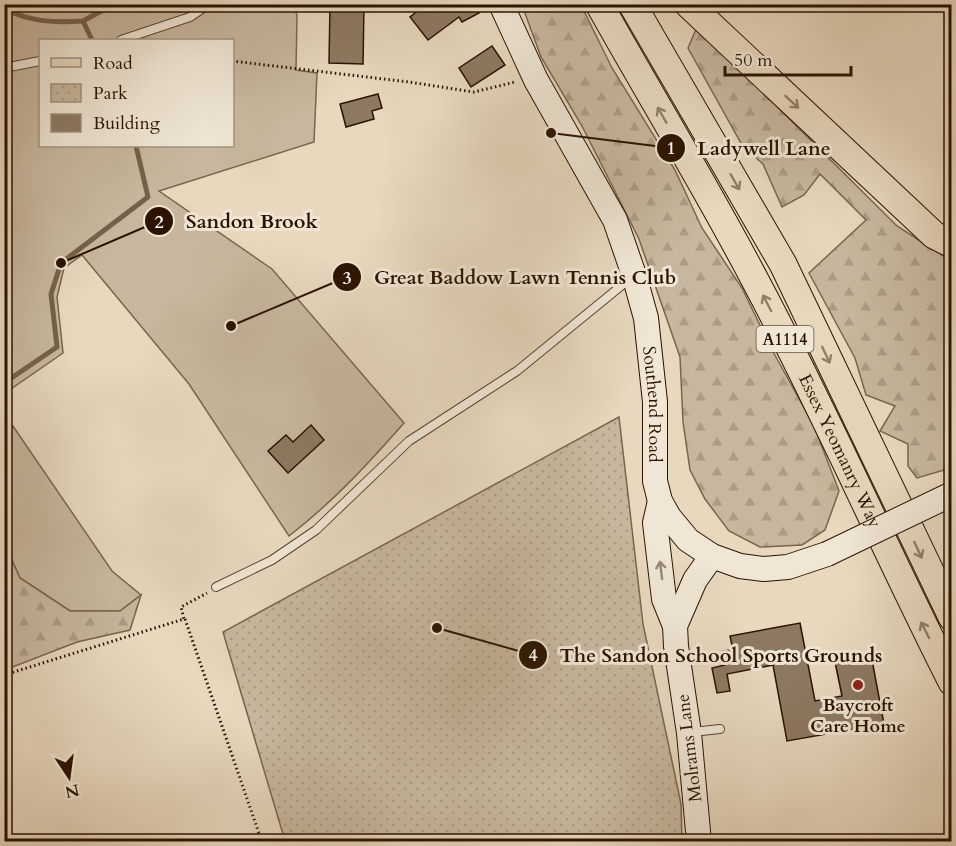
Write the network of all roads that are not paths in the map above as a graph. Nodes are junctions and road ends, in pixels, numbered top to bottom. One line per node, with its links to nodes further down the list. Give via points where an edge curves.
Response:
1 (209, 4): 6 (lane, via 190,17)
2 (501, 4): 10 (street, Southend Road, via 534,77 615,220)
3 (599, 4): 17 (main road, Essex Yeomanry Way / A1114, one-way to 3, via 756,281)
4 (632, 4): 15 (main road, Essex Yeomanry Way / A1114, one-way to 15, via 783,264)
5 (688, 4): 9 (main road, one-way to 9, via 934,235)
6 (124, 39)
7 (39, 61): 8 (lane)
8 (4, 68)
9 (951, 244)
10 (634, 274): 12 (street, Southend Road, via 646,318 655,402 655,481); 14 (lane, via 517,371 409,441 316,530 272,560)
11 (951, 494): 13 (street, Southend Road, bridge, via 827,554 788,567 740,566)
12 (660, 501): 13 (street, Southend Road, via 688,540); 16 (street, Molrams Lane, one-way to 12, via 664,599 655,523)
13 (712, 556): 16 (street, via 695,580)
14 (216, 587)
15 (951, 617)
16 (675, 626): 19 (street, Molrams Lane)
17 (951, 682)
18 (720, 729): 19 (lane)
19 (689, 733): 20 (street, Molrams Lane)
20 (699, 842)

